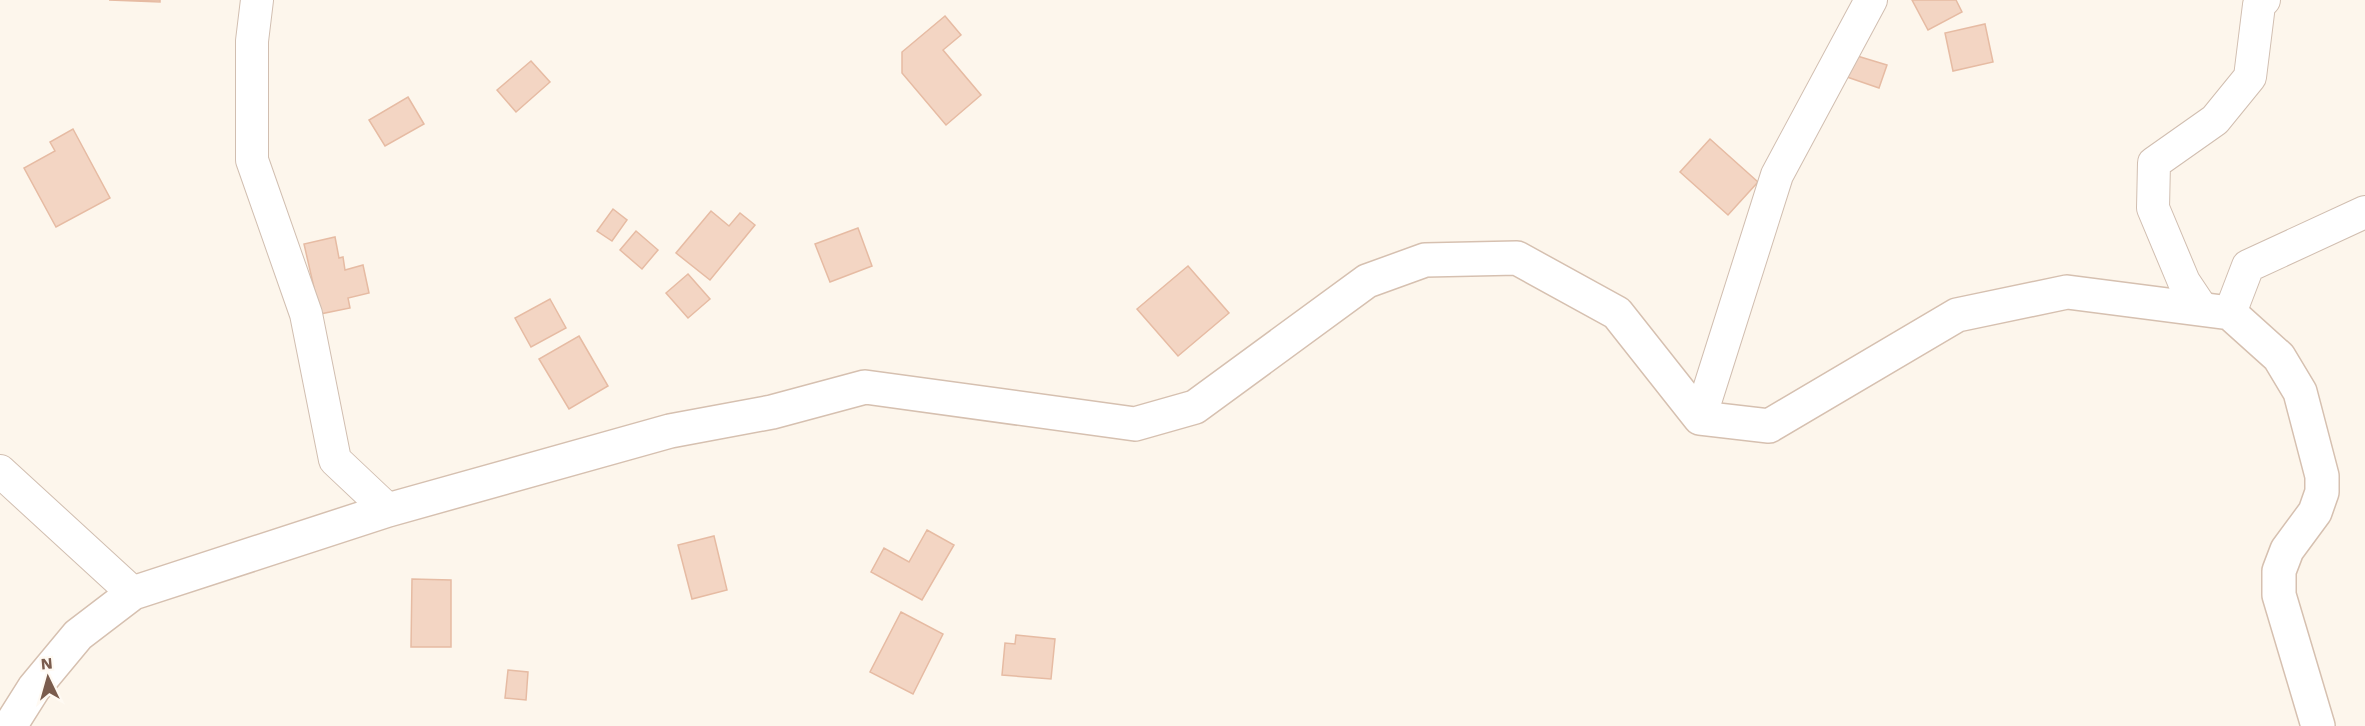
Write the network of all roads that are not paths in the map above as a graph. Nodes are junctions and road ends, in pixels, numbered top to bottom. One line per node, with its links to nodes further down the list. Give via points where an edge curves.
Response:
1 (257, 0): 8 (street, via 252,41 252,160 306,314 335,460)
2 (1871, 0): 6 (street, via 1777,175)
3 (2264, 0): 5 (street, via 2259,5 2250,77 2215,120 2154,164 2153,208 2184,282)
4 (2365, 212): 5 (street, via 2248,266)
5 (2216, 311): 6 (street, via 2067,292 1958,315 1769,426); 11 (street, via 2279,357 2300,392 2322,476 2322,492 2315,512 2287,550 2278,579 2278,595)
6 (1700, 418): 8 (street, via 1617,313 1518,258 1425,260 1367,280 1195,407 1136,424 865,387 772,412 670,431)
7 (0, 471): 9 (street)
8 (388, 510): 9 (street)
9 (133, 592): 10 (street, via 78,635 34,687)
10 (10, 726)
11 (2318, 726)

